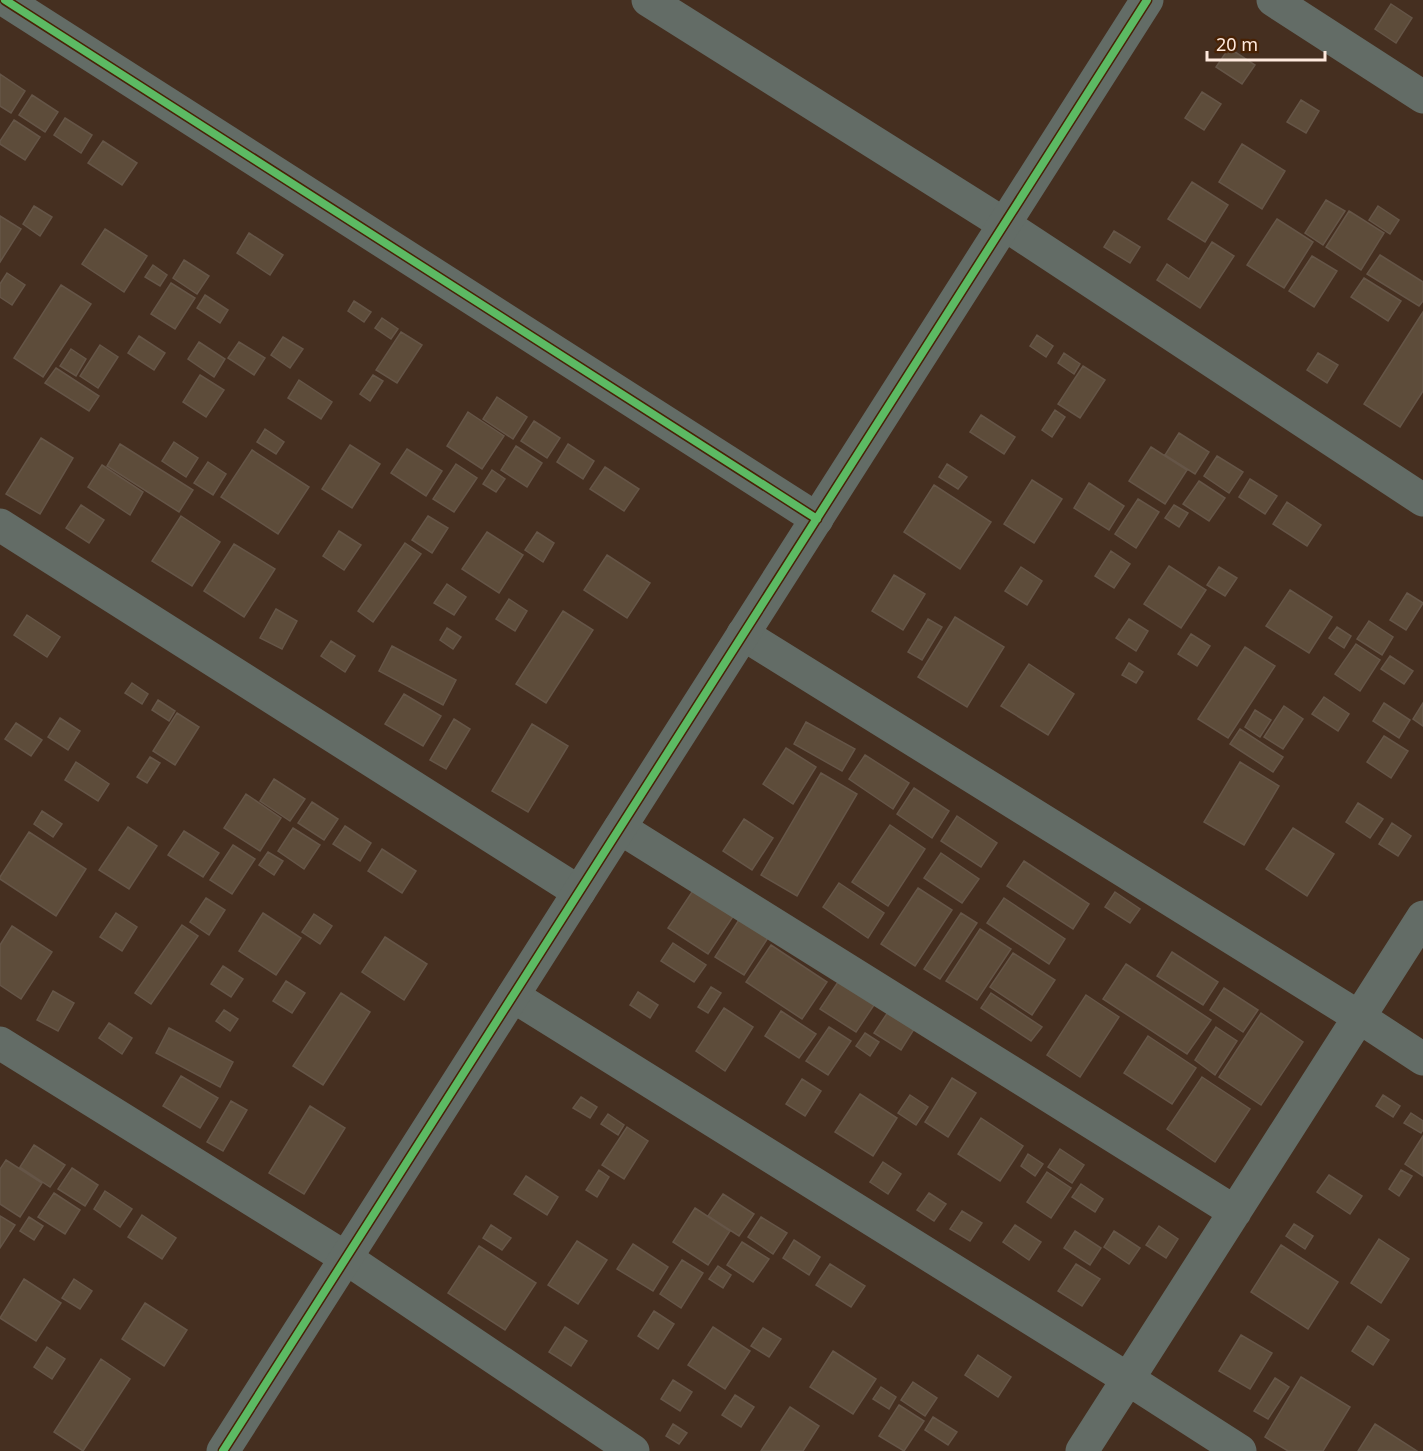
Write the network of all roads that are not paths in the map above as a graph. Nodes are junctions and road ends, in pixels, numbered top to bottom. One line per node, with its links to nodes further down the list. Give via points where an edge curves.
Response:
1 (5, 0): 8 (street)
2 (648, 0): 6 (street)
3 (1147, 0): 6 (street)
4 (1273, 0): 5 (street)
5 (1423, 97)
6 (1004, 224): 7 (street); 8 (street)
7 (1423, 500)
8 (817, 519): 10 (street)
9 (0, 525): 12 (street)
10 (743, 634): 11 (street); 15 (street)
11 (620, 828): 12 (street); 18 (street)
12 (579, 892): 14 (street)
13 (1423, 917): 15 (street)
14 (513, 996): 19 (street); 20 (street)
15 (1359, 1017): 17 (street); 18 (street)
16 (0, 1043): 19 (street)
17 (1423, 1059)
18 (1234, 1212): 20 (street)
19 (346, 1258): 21 (street); 22 (street)
20 (1128, 1379): 23 (street); 24 (street)
21 (223, 1451)
22 (633, 1451)
23 (1082, 1451)
24 (1240, 1451)

